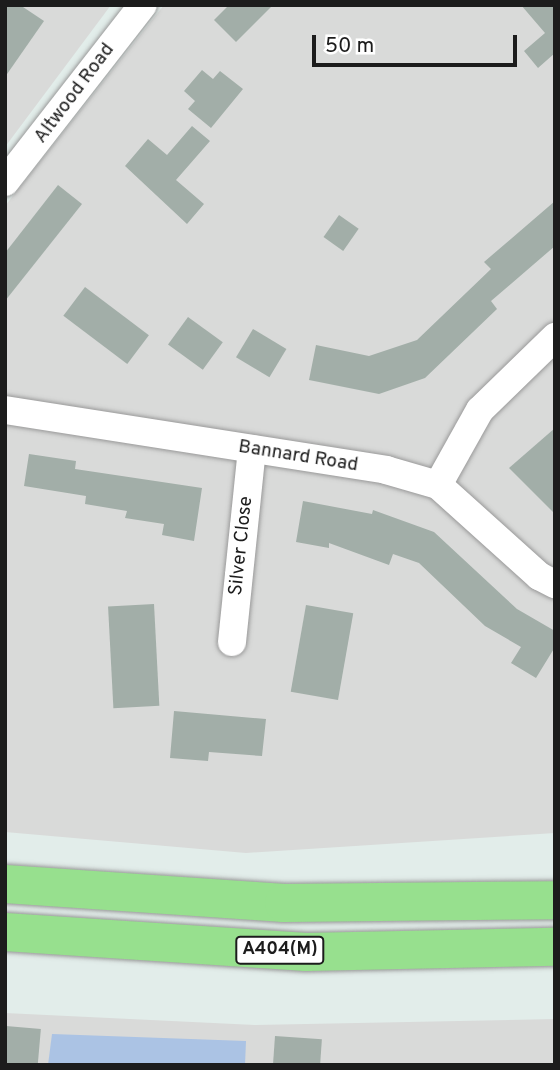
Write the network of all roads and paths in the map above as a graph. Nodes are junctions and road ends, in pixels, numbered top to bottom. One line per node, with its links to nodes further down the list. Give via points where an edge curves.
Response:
1 (142, 5): 2 (street, Altwood Road)
2 (5, 182)
3 (555, 337): 6 (street, via 480,410)
4 (5, 410): 5 (street, Bannard Road)
5 (252, 449): 6 (street, Bannard Road, via 386,470); 8 (street, Silver Close)
6 (438, 485): 7 (street, Bannard Road, via 539,576)
7 (555, 584)
8 (232, 642)
9 (5, 884): 10 (highway, via 284,902)
10 (555, 900)
11 (5, 932): 12 (highway, A404(M), via 306,951)
12 (555, 947)

